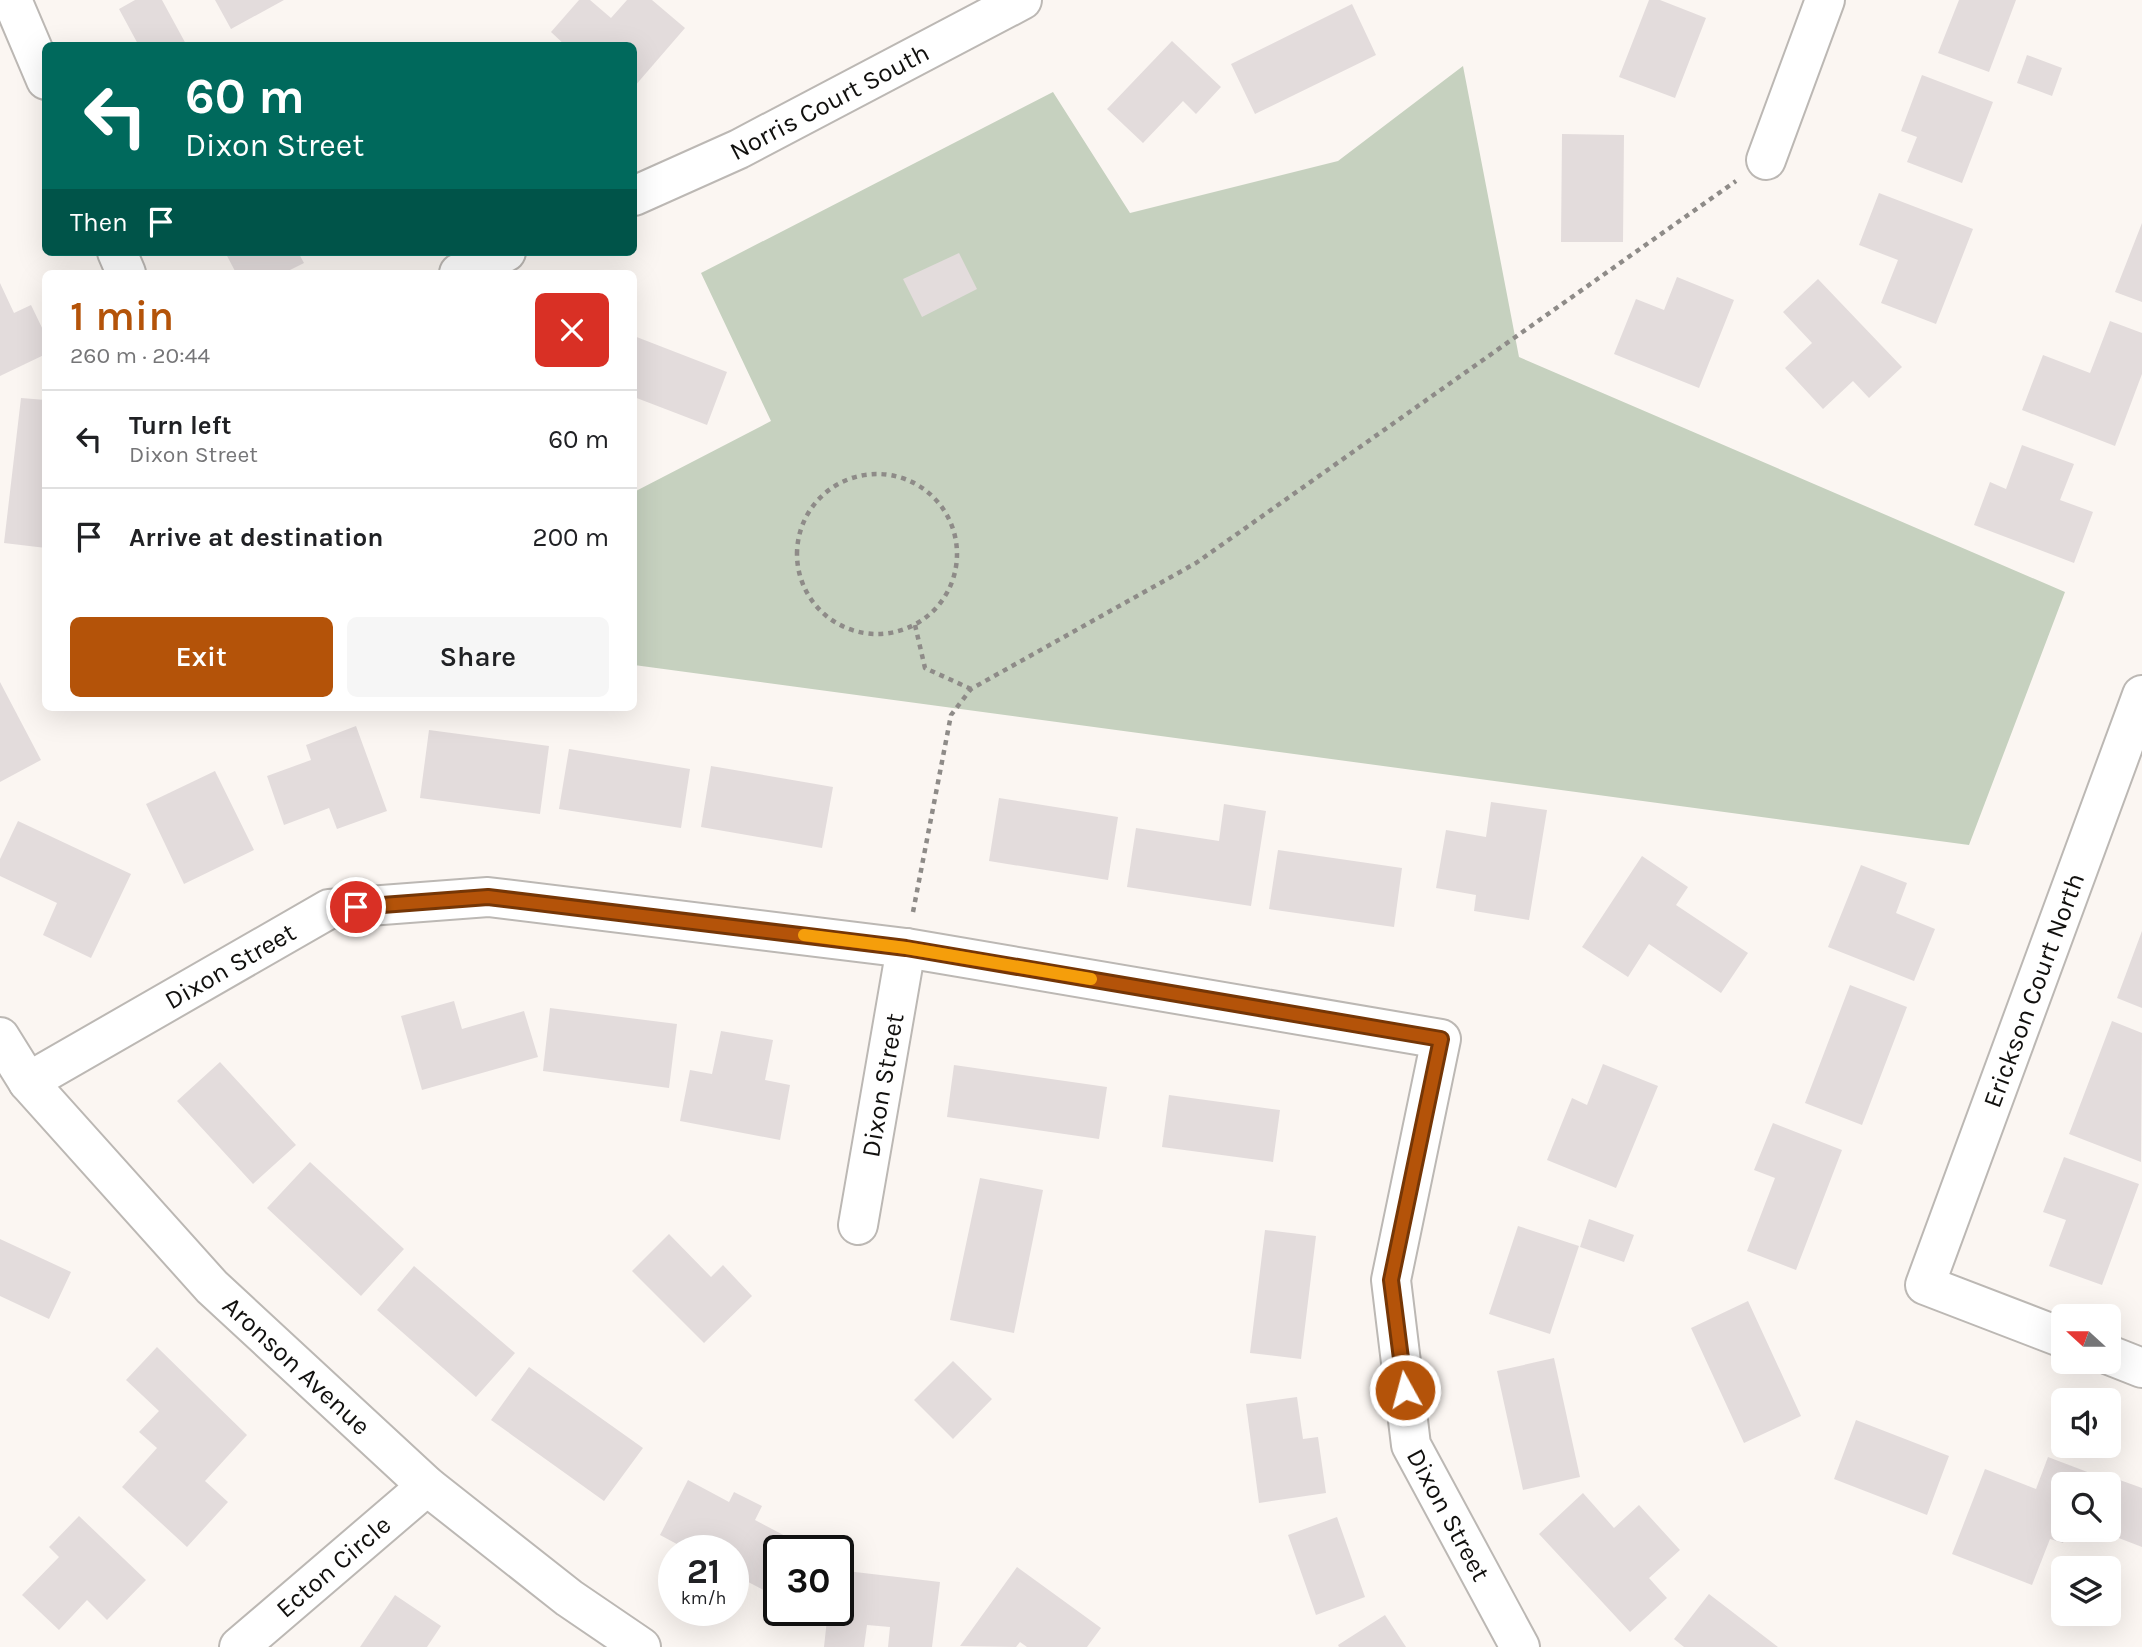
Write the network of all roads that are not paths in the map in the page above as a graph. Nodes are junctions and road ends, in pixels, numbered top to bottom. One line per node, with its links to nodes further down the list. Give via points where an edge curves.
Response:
1 (12, 0): 4 (street)
2 (1022, 0): 6 (street, Norris Court South, via 739,149)
3 (1825, 0): 5 (street)
4 (42, 71)
5 (1766, 160)
6 (637, 194)
7 (497, 256): 8 (street)
8 (465, 270)
9 (2142, 695): 13 (street, Erickson Court North, via 1925,1285)
10 (906, 948): 11 (street, Dixon Street, via 488,897 329,909); 12 (street, Dixon Street); 19 (street, Dixon Street, via 1441,1039 1391,1280 1411,1445)
11 (9, 1057): 16 (street, Aronson Avenue, via 212,1287)
12 (858, 1225)
13 (2051, 1333)
14 (2121, 1360): 15 (street)
15 (2142, 1368)
16 (427, 1486): 17 (street, Ecton Circle); 18 (street, Aronson Avenue, via 569,1598)
17 (239, 1647)
18 (641, 1647)
19 (1520, 1647)

